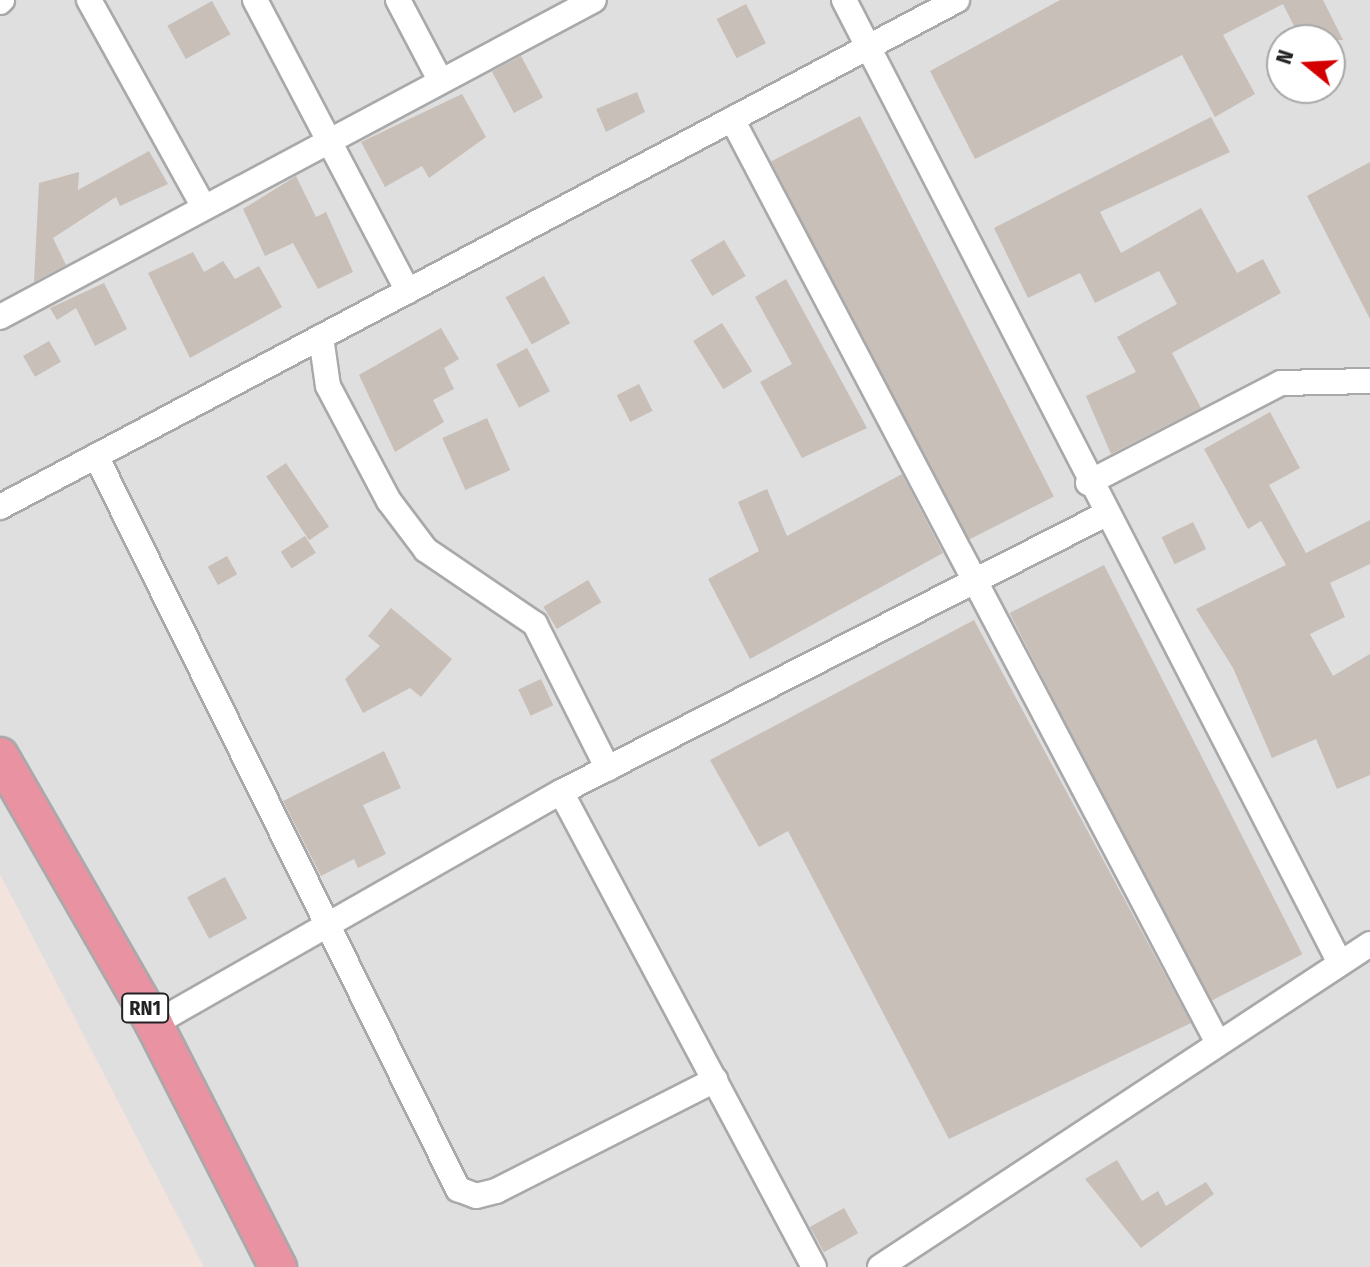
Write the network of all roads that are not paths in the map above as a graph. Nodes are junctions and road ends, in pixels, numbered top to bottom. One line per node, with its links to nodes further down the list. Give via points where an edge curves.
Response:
1 (89, 0): 11 (street)
2 (255, 0): 10 (street)
3 (398, 0): 8 (street)
4 (844, 0): 7 (street)
5 (957, 0): 7 (street)
6 (581, 3): 8 (street)
7 (870, 46): 9 (street); 17 (street)
8 (440, 80): 10 (street)
9 (732, 119): 12 (street); 20 (street)
10 (328, 140): 11 (street); 12 (street)
11 (203, 206): 13 (street)
12 (408, 291): 14 (street)
13 (0, 317)
14 (321, 337): 16 (street); 22 (street, via 328,386 389,501 426,550 535,624)
15 (1370, 381): 17 (street, via 1281,383)
16 (96, 456): 18 (street); 24 (street)
17 (1088, 483): 19 (street)
18 (0, 507)
19 (1104, 515): 20 (street); 26 (street)
20 (971, 584): 22 (street); 28 (street)
21 (0, 756): 27 (highway, RN1)
22 (608, 769): 23 (street)
23 (561, 792): 24 (street); 29 (street)
24 (326, 930): 27 (street); 29 (street, via 453,1179 476,1196)
25 (1370, 944): 26 (street)
26 (1339, 961): 28 (street)
27 (154, 1024): 30 (highway, RN1)
28 (1218, 1043): 32 (street)
29 (715, 1080): 31 (street)
30 (278, 1267)
31 (814, 1267)
32 (880, 1267)

